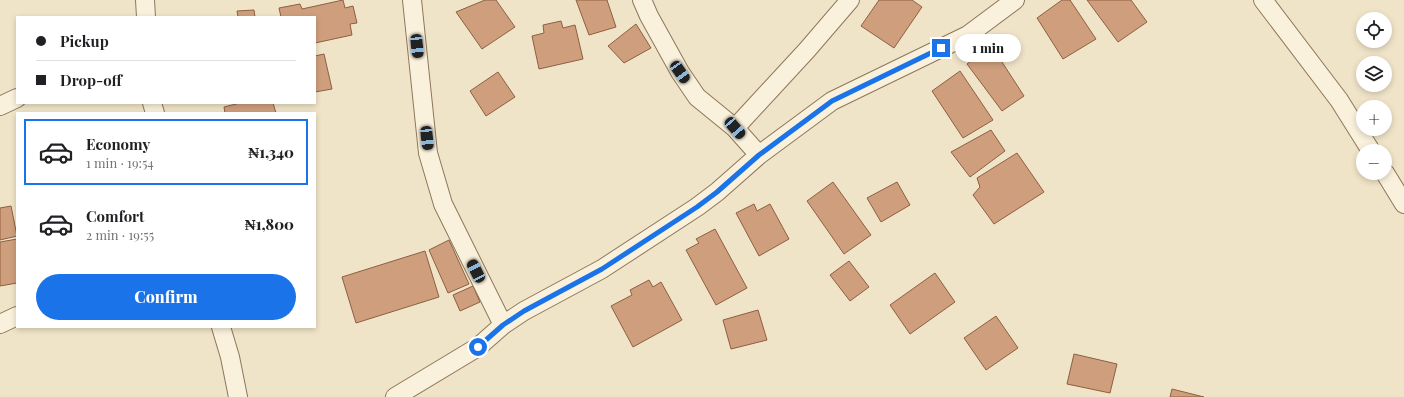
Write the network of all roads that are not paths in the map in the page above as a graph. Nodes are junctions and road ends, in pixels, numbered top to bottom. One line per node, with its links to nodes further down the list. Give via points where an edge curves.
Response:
1 (145, 0): 7 (street)
2 (412, 0): 17 (street, via 428,153 443,204)
3 (642, 0): 10 (street, via 680,72 697,97)
4 (850, 0): 10 (street)
5 (1015, 0): 12 (street, via 968,35 832,101)
6 (1263, 0): 11 (street, via 1339,100)
7 (146, 16)
8 (16, 98): 9 (street)
9 (0, 106)
10 (735, 128): 12 (street)
11 (1367, 144)
12 (759, 155): 17 (street, via 717,192 690,211 602,269)
13 (1389, 180): 14 (street)
14 (1404, 204)
15 (16, 316): 16 (street)
16 (0, 324)
17 (503, 325): 20 (street, via 478,347)
18 (221, 328): 19 (street)
19 (238, 397)
20 (395, 397)

